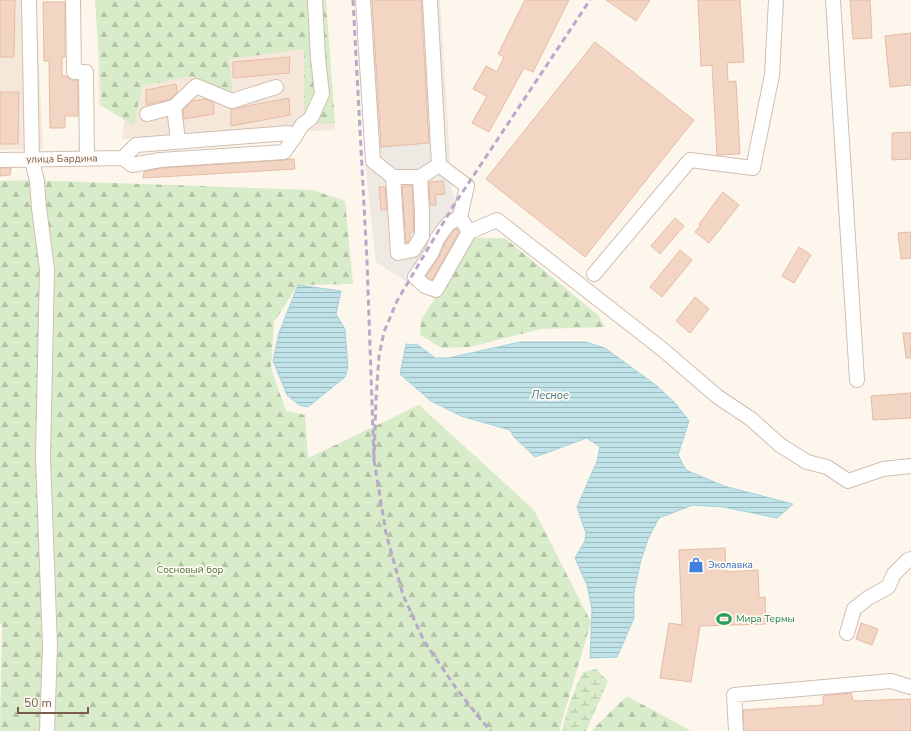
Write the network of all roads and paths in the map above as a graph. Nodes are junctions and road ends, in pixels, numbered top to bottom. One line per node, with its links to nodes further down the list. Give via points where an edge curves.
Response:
1 (29, 0): 15 (street)
2 (73, 0): 16 (street, via 74,72 86,72)
3 (315, 0): 13 (street, via 322,94 311,118 302,125 284,152 160,160 132,165)
4 (363, 0): 18 (street, via 373,161)
5 (430, 0): 17 (street)
6 (776, 0): 22 (street, via 772,74 753,168 690,160)
7 (833, 0): 23 (street)
8 (276, 87): 9 (street, via 232,101 196,86)
9 (174, 107): 10 (street); 12 (street)
10 (147, 114)
11 (289, 133): 12 (street)
12 (178, 141): 13 (street, via 136,145)
13 (123, 158): 16 (street, улица Бардина)
14 (0, 160): 15 (street, улица Бардина)
15 (32, 160): 16 (street, улица Бардина); 28 (street, via 37,181 47,269 43,457 50,647)
16 (87, 160)
17 (439, 165): 19 (street); 20 (street, via 467,186)
18 (393, 177): 19 (street); 19 (street, via 398,253 413,250 422,236)
19 (420, 177)
20 (460, 217): 21 (street); 21 (street, via 448,224 415,278 436,290)
21 (469, 232): 24 (street, via 497,220 662,349 718,397 751,419 780,445 807,462 827,467 848,481 883,469)
22 (594, 274)
23 (857, 380)
24 (911, 466)
25 (911, 559): 26 (street, via 894,574 888,587 854,609)
26 (847, 633)
27 (911, 686): 29 (street, via 891,681 734,695)
28 (48, 731)
29 (736, 731)

